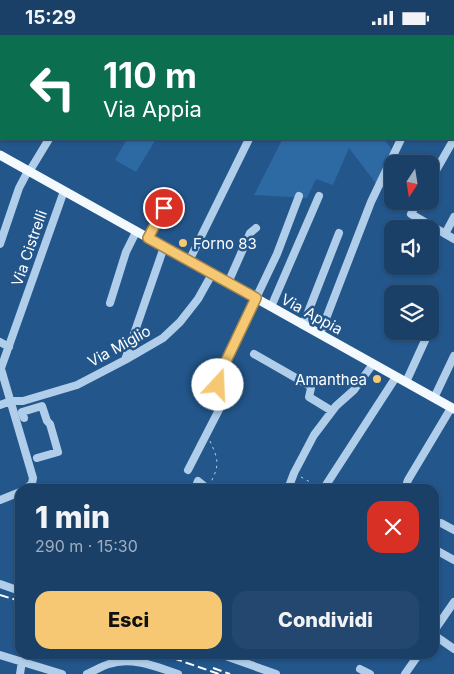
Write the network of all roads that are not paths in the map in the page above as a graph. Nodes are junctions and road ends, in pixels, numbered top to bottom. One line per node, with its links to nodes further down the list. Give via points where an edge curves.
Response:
1 (48, 140): 7 (street)
2 (248, 140): 22 (street)
3 (401, 140): 29 (street, via 371,202)
4 (453, 140): 6 (street)
5 (0, 155): 7 (main road, Via Appia)
6 (439, 165)
7 (29, 171): 8 (main road, Via Appia); 20 (street, via 19,188)
8 (64, 191): 15 (main road, Via Appia); 32 (street, Via Cistrelli)
9 (172, 193): 18 (street)
10 (299, 196): 25 (street, via 277,255)
11 (319, 196): 27 (street)
12 (413, 210): 17 (street, via 411,214)
13 (454, 217): 17 (street)
14 (256, 228): 24 (street, via 250,233)
15 (136, 231): 18 (main road, Via Appia); 26 (street)
16 (339, 233): 28 (street)
17 (445, 234): 19 (street)
18 (148, 238): 21 (main road, Via Appia)
19 (454, 239)
20 (0, 245)
21 (164, 247): 22 (main road, Via Appia); 35 (street)
22 (188, 261): 23 (main road, Via Appia)
23 (212, 274): 24 (main road, Via Appia); 35 (street, Via Miglio, via 180,322 163,338)
24 (228, 283): 25 (main road, Via Appia)
25 (256, 298): 27 (main road, Via Appia); 49 (street, via 217,380 223,390 223,402)
26 (110, 303)
27 (271, 307): 28 (main road, Via Appia)
28 (303, 325): 29 (main road, Via Appia)
29 (320, 334): 36 (main road, Via Appia)
30 (425, 340): 39 (street)
31 (0, 342): 32 (street)
32 (9, 347): 37 (street, Via Cistrelli)
33 (254, 354): 44 (street, via 310,386 309,397)
34 (454, 357): 40 (street)
35 (125, 360): 41 (street, Via Miglio, via 77,385 22,401)
36 (373, 364): 38 (main road, Via Appia); 44 (street, via 354,390)
37 (0, 370): 41 (street)
38 (396, 377): 39 (main road, Via Appia); 52 (street)
39 (406, 383): 40 (main road, Via Appia)
40 (434, 398): 43 (main road, Via Appia)
41 (11, 401): 42 (street, Via Miglio); 45 (street)
42 (0, 405)
43 (453, 408): 53 (street)
44 (332, 411): 51 (street, via 314,435)
45 (20, 414): 47 (street); 48 (street, via 42,406 50,424 58,452)
46 (30, 434): 47 (street)
47 (21, 437): 50 (street, via 33,478)
48 (37, 458)
49 (188, 470)
50 (31, 484)
51 (290, 484)
52 (326, 484)
53 (406, 484)
54 (15, 494): 55 (street)
55 (0, 500)
56 (439, 523): 57 (street)
57 (454, 530)
58 (439, 552): 59 (street)
59 (454, 560)
60 (0, 584): 61 (street)
61 (15, 589)
62 (454, 602): 63 (street)
63 (439, 622)
64 (439, 638): 65 (street)
65 (454, 649)
66 (0, 655): 69 (street)
67 (236, 659): 75 (street)
68 (415, 659): 77 (street)
69 (22, 661): 71 (street); 72 (street)
70 (360, 669): 76 (street)
71 (20, 674)
72 (62, 674)
73 (87, 674): 74 (street, via 110,663 123,661)
74 (178, 674)
75 (276, 674)
76 (370, 674)
77 (405, 674)

